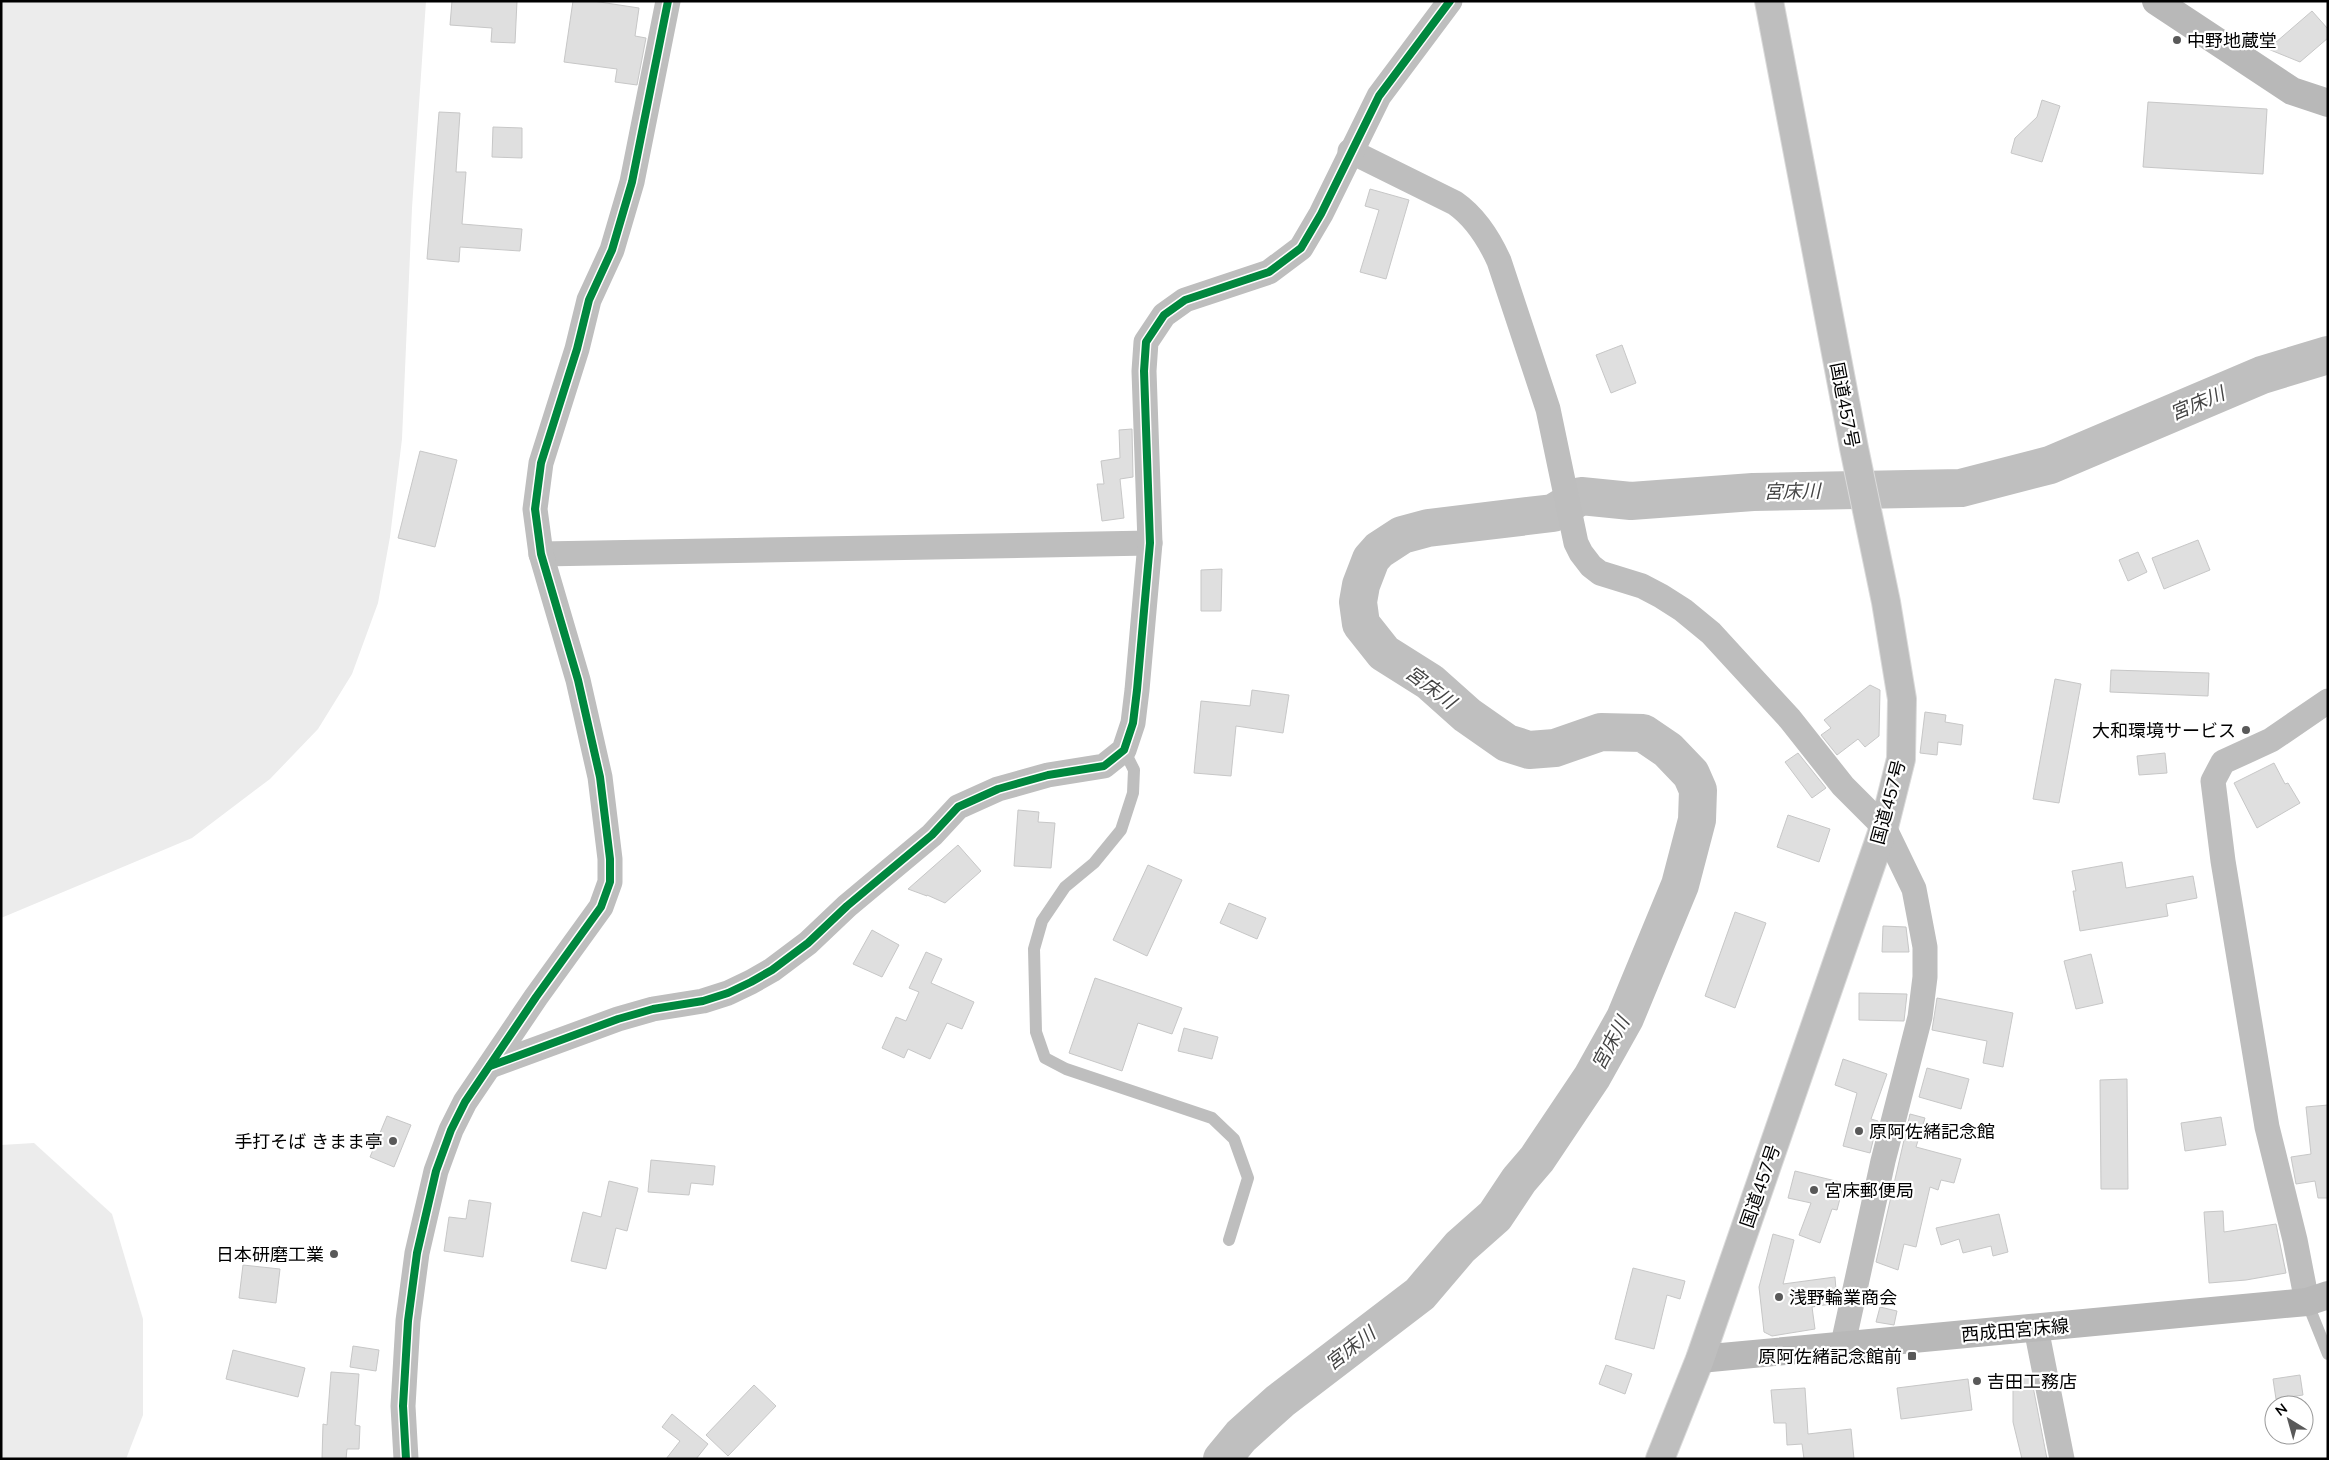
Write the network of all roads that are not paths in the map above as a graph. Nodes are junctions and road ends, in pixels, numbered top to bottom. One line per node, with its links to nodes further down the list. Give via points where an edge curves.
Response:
1 (668, 1): 8 (street, via 632,182 612,250 589,300 541,463 535,509)
2 (1450, 1): 6 (street, via 1378,96)
3 (1769, 1): 11 (highway, 国道457号, via 1902,699 1901,758)
4 (2158, 2): 5 (main road, via 2292,91)
5 (2328, 103)
6 (1350, 151): 7 (street, via 1321,214 1300,248 1269,272 1185,300 1164,315 1146,342 1144,370); 11 (street, via 1466,210 1490,243 1555,434 1574,534 1581,553 1591,566 1600,574 1642,586 1683,610 1712,633 1790,719 1843,786)
7 (1150, 543): 8 (street); 10 (street, via 1133,723)
8 (541, 554): 12 (street, via 578,680 600,776 610,852 610,882 601,907)
9 (2328, 701): 14 (street, via 2270,740 2223,762 2213,781 2267,1127 2295,1240)
10 (1124, 750): 12 (street, via 1104,766 1048,775 998,789 958,807 932,835 808,943 751,982 703,1001 653,1009 618,1019); 13 (lane, via 1134,770 1133,793 1121,830 1094,863 1066,886 1042,921 1034,949 1036,1032 1045,1058 1066,1069 1212,1118 1234,1139 1248,1178)
11 (1884, 827): 16 (street, via 1914,890 1925,947 1925,977 1920,1017 1883,1161); 18 (highway, 国道457号)
12 (490, 1066): 19 (street, via 450,1130 424,1218 408,1321 403,1406)
13 (1229, 1240)
14 (2317, 1298): 15 (main road, 西成田宮床線); 17 (lane)
15 (2036, 1328): 16 (main road, 西成田宮床線); 21 (street)
16 (1843, 1344): 18 (main road, 西成田宮床線)
17 (2328, 1354)
18 (1700, 1359): 20 (highway, 国道457号)
19 (406, 1459)
20 (1660, 1459)
21 (2062, 1459)

